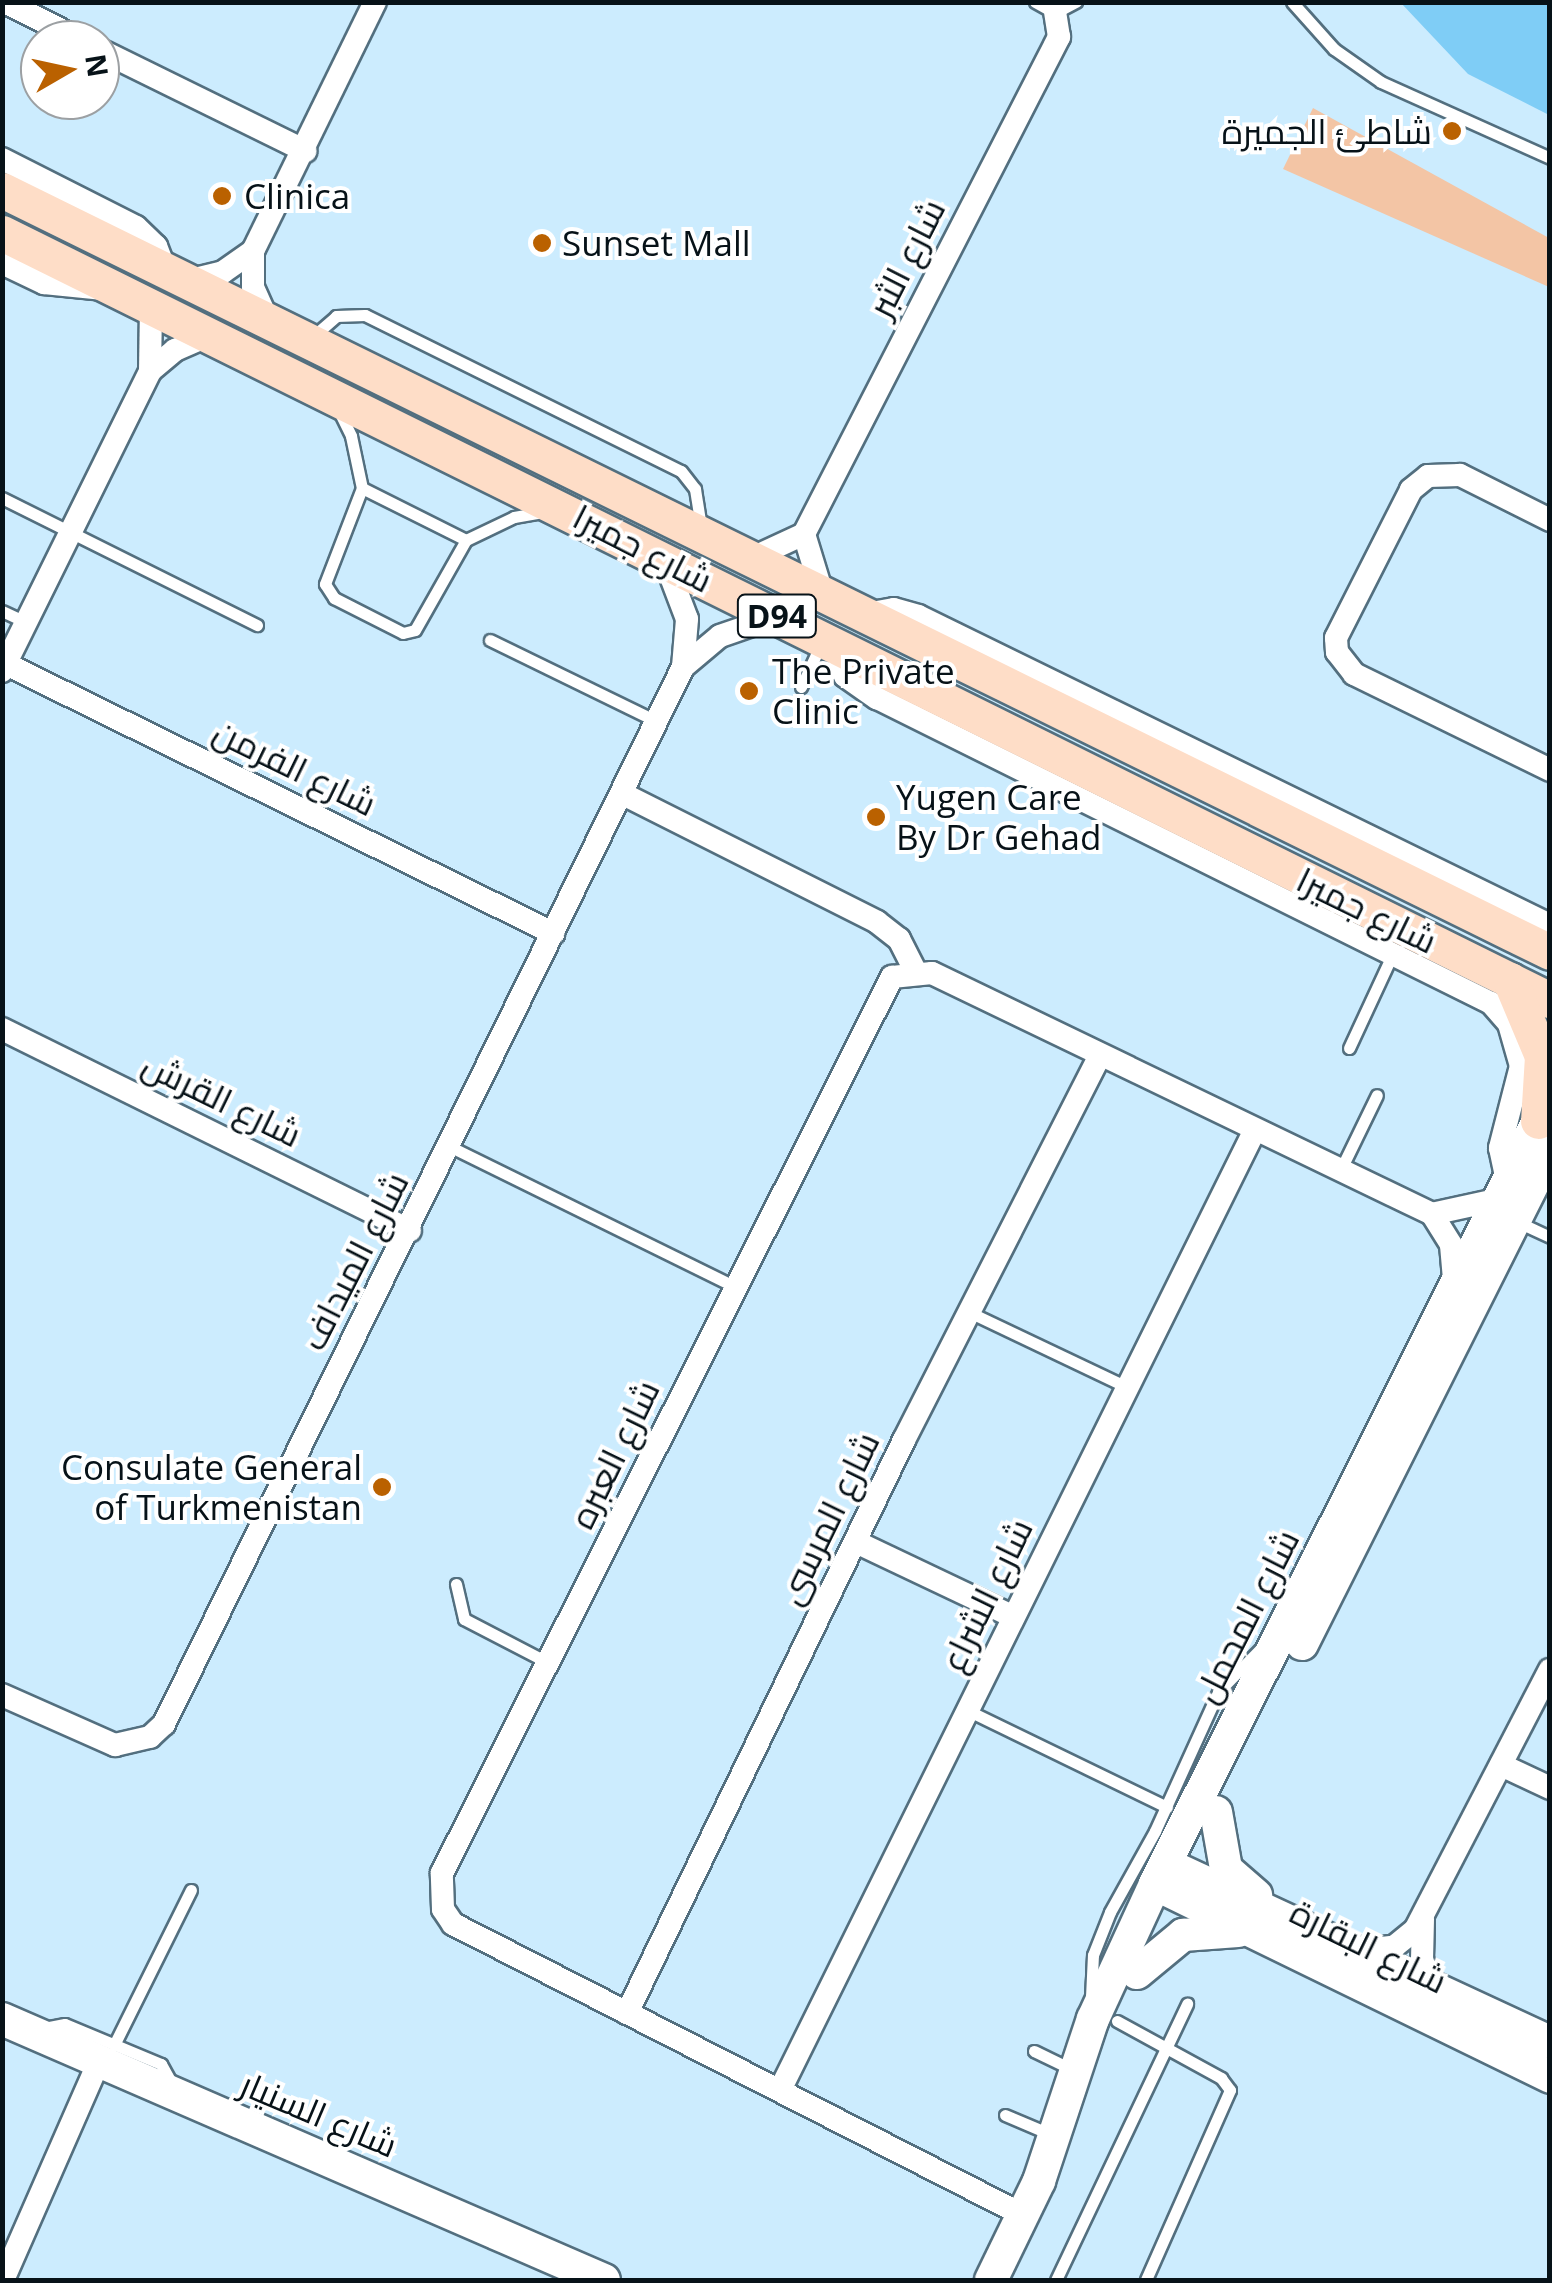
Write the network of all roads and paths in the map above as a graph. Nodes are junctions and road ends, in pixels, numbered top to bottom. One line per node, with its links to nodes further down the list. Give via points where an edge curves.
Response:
1 (5, 2): 5 (street)
2 (375, 2): 7 (street)
3 (1292, 2): 8 (lane, via 1334,48 1381,82)
4 (1056, 6): 27 (street, شارع الثبر, via 1059,37)
5 (41, 20)
6 (120, 60): 7 (street)
7 (305, 151): 12 (street)
8 (1550, 158)
9 (2, 160): 14 (street, via 136,226)
10 (2, 190): 14 (main road, شارع جميرا / D94)
11 (2, 233): 15 (main road, شارع جميرا / D94)
12 (253, 250): 14 (street, via 223,272); 17 (street, via 253,287)
13 (2, 263): 15 (street, via 57,286)
14 (177, 276): 17 (main road, شارع جميرا / D94)
15 (115, 288): 16 (main road, شارع جميرا / D94)
16 (151, 304): 18 (main road, شارع جميرا / D94); 20 (street)
17 (268, 321): 19 (main road, شارع جميرا / D94)
18 (212, 334): 20 (street); 21 (main road, شارع جميرا / D94)
19 (308, 342): 29 (main road, شارع جميرا / D94); 29 (lane, via 336,316 365,315 681,471 695,488)
20 (150, 371): 26 (street)
21 (329, 392): 22 (lane, via 352,436); 24 (main road, شارع جميرا / D94)
22 (362, 488): 28 (lane); 28 (lane, via 324,584 334,598 403,632 415,630)
23 (2, 498): 26 (lane)
24 (569, 510): 28 (lane, via 514,517); 30 (main road, شارع جميرا / D94)
25 (1550, 520): 44 (street, via 1460,476 1428,476 1411,490 1336,638 1337,652 1354,674)
26 (71, 532): 36 (street); 37 (lane)
27 (804, 534): 31 (street); 32 (street)
28 (466, 540)
29 (704, 540): 31 (main road, شارع جميرا / D94)
30 (663, 558): 35 (main road, شارع جميرا / D94); 41 (street, شارع الميداف, via 687,618)
31 (748, 560): 32 (main road, شارع جميرا / D94)
32 (822, 594): 34 (main road, شارع جميرا / D94)
33 (2, 611): 36 (lane)
34 (863, 615): 48 (street, via 894,609 918,616); 51 (main road, شارع جميرا / D94)
35 (778, 616): 39 (main road, شارع جميرا / D94); 41 (street, شارع الميداف, via 720,636)
36 (26, 622): 40 (street)
37 (257, 624)
38 (490, 640): 43 (lane)
39 (829, 642): 42 (lane); 46 (main road, شارع جميرا / D94); 47 (street, via 845,676 863,690)
40 (4, 668): 49 (street, شارع الفرمن)
41 (682, 668): 43 (street, شارع الميداف)
42 (801, 687)
43 (656, 721): 45 (street, شارع الميداف)
44 (1550, 770)
45 (623, 794): 49 (street, شارع الميداف); 52 (street, via 877,922 899,939)
46 (1191, 824): 47 (main road); 50 (main road, شارع جميرا / D94)
47 (1142, 828): 50 (street)
48 (1550, 925)
49 (553, 933): 62 (street, شارع الميداف)
50 (1398, 940): 53 (main road, شارع جميرا / D94); 54 (main road, via 1437,924); 57 (lane); 64 (street, via 1479,995 1509,1024 1521,1066 1500,1148)
51 (1550, 952)
52 (915, 970): 58 (street); 68 (street, شارع العبره, via 892,977 886,987)
53 (1510, 980): 55 (main road, شارع جميرا / D94); 60 (main road, via 1542,1056)
54 (1550, 980)
55 (1550, 1000)
56 (2, 1030): 66 (street, شارع القرش)
57 (1349, 1048)
58 (1100, 1057): 61 (street); 70 (street, شارع المرسى)
59 (1377, 1095): 63 (lane)
60 (1546, 1123): 64 (street, شارع المحمل)
61 (1254, 1132): 63 (street); 71 (street, شارع الشراع)
62 (450, 1146): 66 (street, شارع الميداف); 68 (lane)
63 (1341, 1169): 65 (street)
64 (1519, 1197): 65 (street); 67 (lane); 69 (street, شارع المحمل); 83 (street, شارع المحمل)
65 (1432, 1214): 69 (street, via 1455,1257)
66 (410, 1231): 78 (street, شارع الميداف, via 164,1724 134,1744 115,1745)
67 (1550, 1237)
68 (734, 1286): 76 (street, شارع العبره)
69 (1453, 1287): 75 (street, شارع المحمل)
70 (970, 1312): 71 (lane); 72 (street, شارع المرسى)
71 (1127, 1387): 74 (street, شارع الشراع)
72 (856, 1542): 74 (street); 93 (street, شارع المرسى)
73 (456, 1584): 76 (lane, via 464,1618)
74 (1012, 1616): 79 (street, شارع الشراع)
75 (1284, 1629): 82 (lane, via 1226,1679); 84 (street, شارع المحمل)
76 (548, 1663): 93 (street, شارع العبره, via 442,1873 442,1910 469,1934)
77 (1550, 1670): 80 (street)
78 (2, 1695)
79 (969, 1711): 82 (lane); 102 (street, شارع الشراع)
80 (1501, 1764): 81 (street); 86 (street)
81 (1550, 1788)
82 (1167, 1808): 94 (lane, via 1099,1936)
83 (1216, 1812): 84 (street, شارع المحمل); 87 (street, via 1222,1860 1232,1878)
84 (1171, 1879): 87 (street, شارع البقارة); 88 (street, شارع البقارة); 90 (street, شارع المحمل); 94 (street, شارع المحمل)
85 (191, 1890): 98 (lane)
86 (1423, 1919): 89 (street, via 1395,1946); 91 (street, via 1422,1959)
87 (1290, 1923): 89 (street, شارع البقارة)
88 (1254, 1935): 90 (street, via 1212,1929 1184,1935); 101 (street, شارع البقارة)
89 (1356, 1951): 91 (street, شارع البقارة)
90 (1137, 1973): 94 (street, شارع المحمل)
91 (1430, 1983): 96 (street, شارع البقارة)
92 (1187, 2004): 97 (lane)
93 (627, 2013): 102 (street, شارع العبره)
94 (1105, 2020): 97 (lane); 100 (street, شارع المحمل); 105 (street, شارع المحمل, via 1054,2165)
95 (3, 2021): 98 (street, شارع السنيار)
96 (1550, 2042)
97 (1167, 2049): 110 (lane); 111 (lane, via 1221,2078 1230,2095)
98 (107, 2052): 107 (street); 108 (street, شارع السنيار, via 174,2094)
99 (1034, 2052): 100 (lane)
100 (1074, 2070): 104 (street, شارع المحمل)
101 (1550, 2078)
102 (781, 2088): 106 (street, شارع العبره)
103 (1006, 2115): 104 (lane)
104 (1054, 2136): 105 (street, شارع المحمل)
105 (1039, 2181): 106 (street, شارع المحمل)
106 (1022, 2215): 109 (street, شارع المحمل)
107 (3, 2280)
108 (604, 2280)
109 (991, 2280)
110 (1056, 2280)
111 (1146, 2280)

